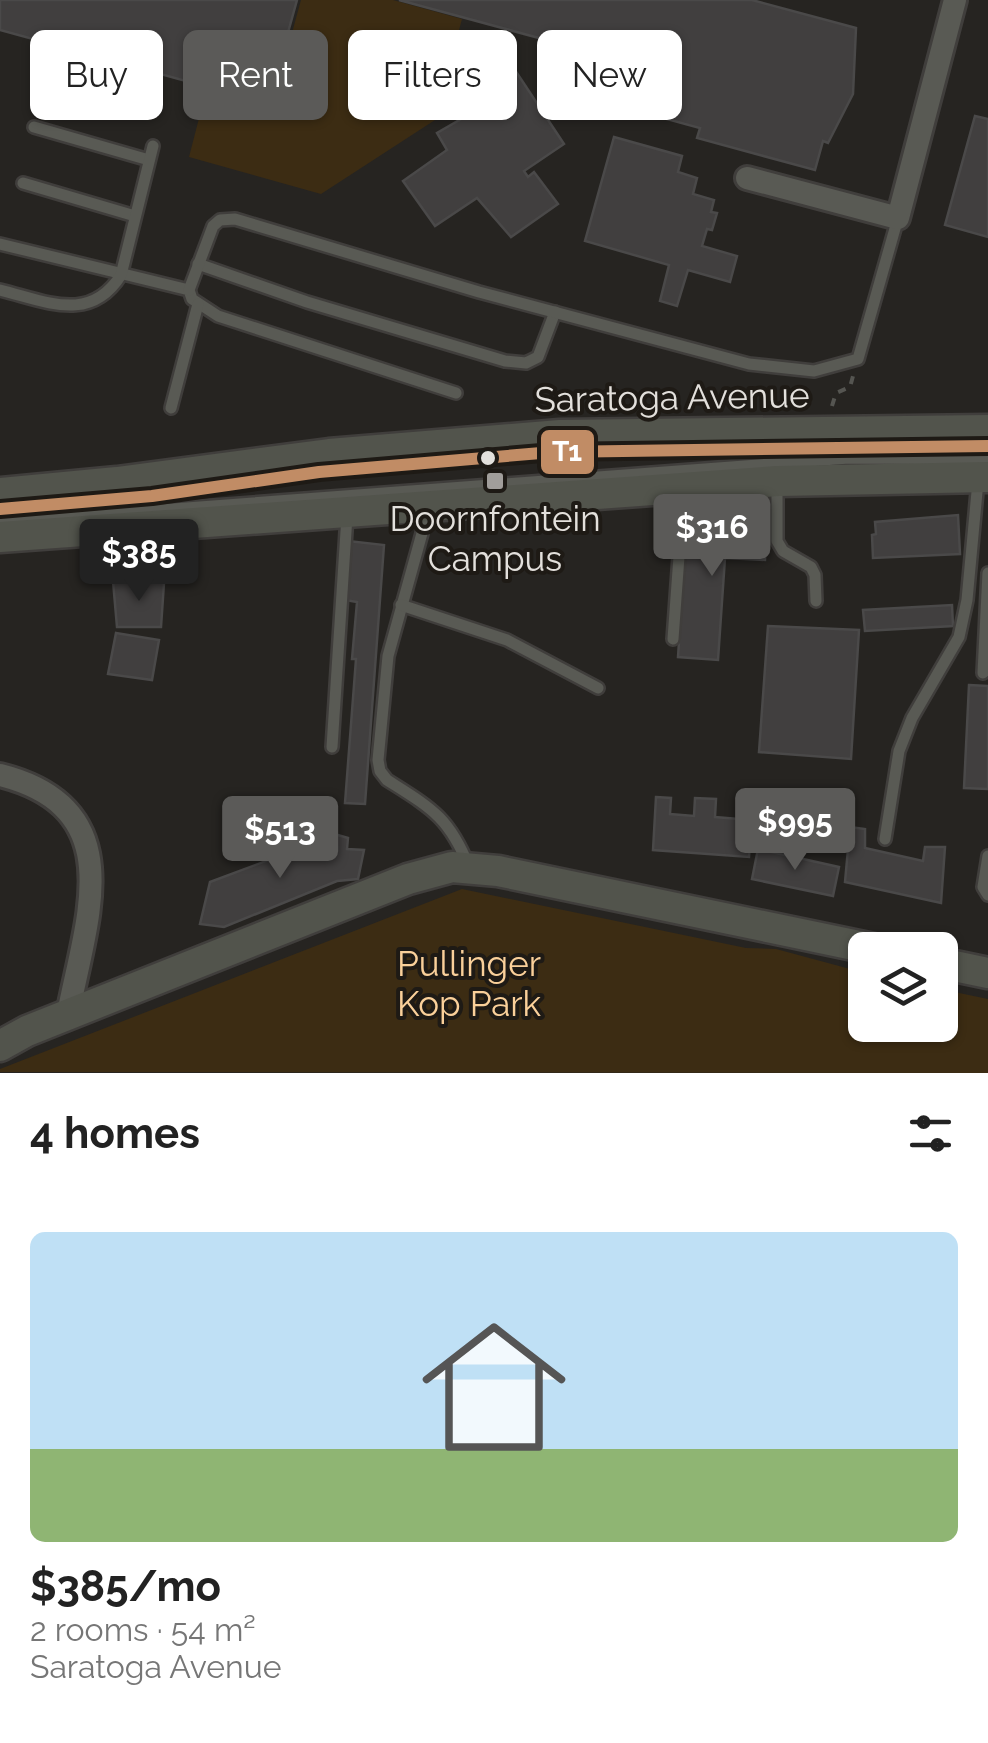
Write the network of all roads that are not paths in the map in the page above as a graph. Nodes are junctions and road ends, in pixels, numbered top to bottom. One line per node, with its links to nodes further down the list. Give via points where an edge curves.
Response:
1 (955, 0): 8 (street)
2 (34, 126): 4 (lane)
3 (153, 146): 4 (lane)
4 (149, 160): 7 (lane)
5 (747, 178): 8 (street)
6 (24, 184): 7 (lane)
7 (135, 216): 11 (lane)
8 (898, 218): 16 (lane, via 858,358 836,367 749,364)
9 (0, 244): 11 (lane)
10 (198, 264): 13 (lane); 16 (lane, via 213,226 235,218); 16 (lane, via 526,364 543,351)
11 (120, 274): 12 (lane, via 110,292 78,307); 13 (lane)
12 (2, 290): 15 (lane)
13 (189, 290): 14 (lane)
14 (198, 304): 17 (lane); 18 (lane)
15 (0, 305)
16 (555, 312)
17 (456, 393)
18 (171, 408)
19 (988, 430): 24 (main road, Saratoga Avenue, via 560,435)
20 (988, 446): 26 (lane, via 553,452)
21 (985, 471): 22 (main road); 25 (lane, via 850,458); 38 (lane, via 959,637 899,751)
22 (778, 481): 23 (main road); 31 (lane, via 776,541 811,567)
23 (684, 488): 27 (main road); 33 (lane)
24 (0, 493)
25 (348, 505): 27 (main road); 28 (lane); 29 (main road); 36 (lane)
26 (0, 508)
27 (428, 508): 32 (lane)
28 (0, 522)
29 (0, 537)
30 (988, 572): 34 (lane)
31 (816, 602)
32 (401, 605): 35 (lane, via 481,629); 40 (lane, via 388,656 380,771 445,821)
33 (673, 639)
34 (983, 673)
35 (598, 688)
36 (332, 747)
37 (0, 775): 45 (street, via 56,797 84,833 90,898)
38 (885, 839)
39 (988, 856): 41 (lane)
40 (470, 867): 42 (main road); 45 (main road, via 408,879)
41 (988, 895)
42 (848, 944)
43 (958, 966): 44 (main road)
44 (988, 972)
45 (68, 1014): 46 (main road)
46 (0, 1046)

